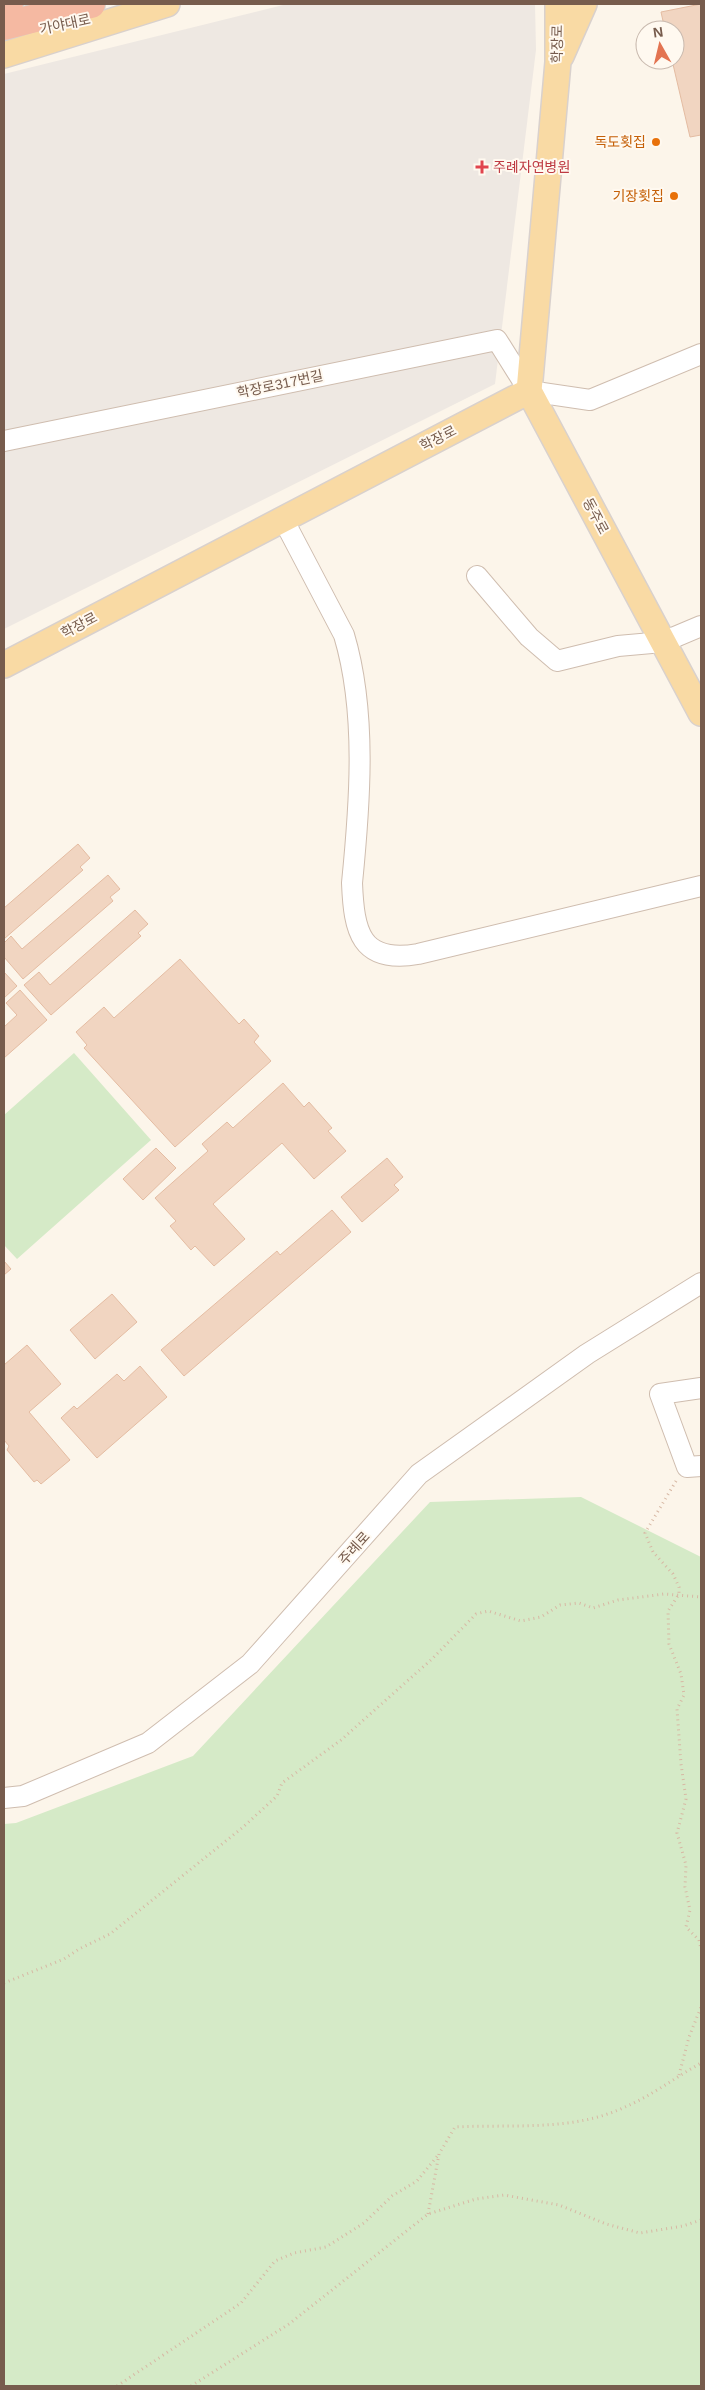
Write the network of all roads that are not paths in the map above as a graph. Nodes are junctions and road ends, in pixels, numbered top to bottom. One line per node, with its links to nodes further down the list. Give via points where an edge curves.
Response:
1 (9, 4): 7 (highway)
2 (91, 4): 8 (highway)
3 (155, 4): 9 (main road, 가야대로)
4 (166, 4): 10 (main road)
5 (558, 4): 11 (main road, 학장로)
6 (584, 4): 11 (main road)
7 (4, 5)
8 (4, 26)
9 (4, 37)
10 (4, 54)
11 (558, 62): 13 (main road, 학장로)
12 (701, 354): 13 (street, via 590,400)
13 (529, 390): 14 (street, 학장로317번길, via 497,340); 15 (main road, 학장로); 18 (main road, 동주로)
14 (4, 441)
15 (283, 519): 19 (main road, 학장로); 21 (street, via 348,649 360,735 353,906 356,927 374,950 388,956 418,954)
16 (477, 576): 18 (street, via 528,637 557,661 618,646)
17 (700, 625): 18 (street)
18 (663, 642): 20 (main road, 동주로)
19 (4, 664)
20 (701, 713)
21 (701, 886)
22 (701, 1283): 25 (street, 주례로, via 587,1354 419,1474 250,1664 148,1743 23,1796)
23 (701, 1388): 24 (street, via 660,1394)
24 (694, 1466)
25 (4, 1798)

